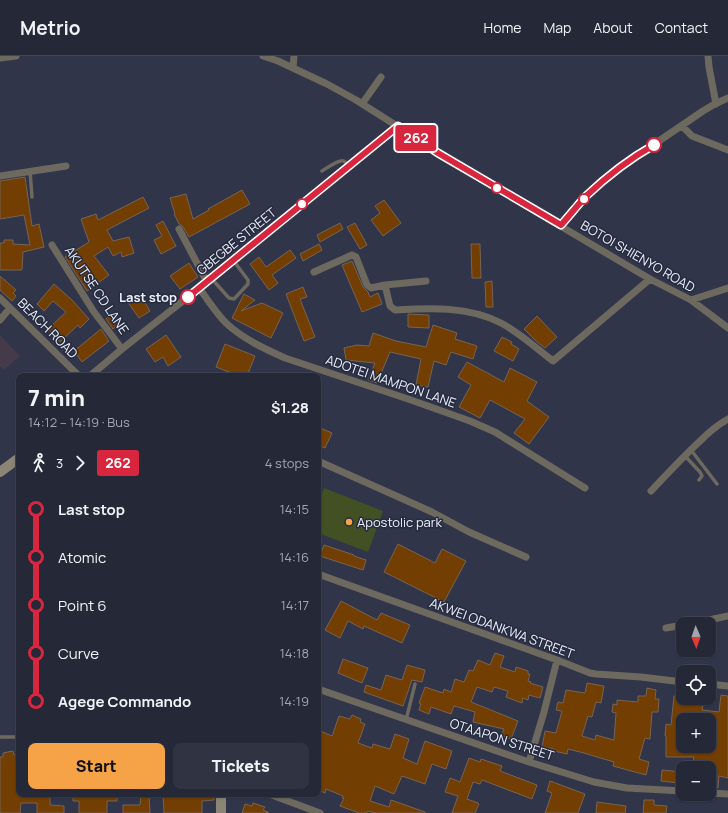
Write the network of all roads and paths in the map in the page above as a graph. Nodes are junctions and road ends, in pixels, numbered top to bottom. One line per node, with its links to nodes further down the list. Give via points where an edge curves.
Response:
1 (16, 56): 5 (street)
2 (263, 56): 6 (street, BOTOI SHIENYO ROAD)
3 (294, 56): 6 (street)
4 (708, 56): 10 (street)
5 (0, 58)
6 (293, 68): 9 (street, BOTOI SHIENYO ROAD)
7 (381, 77): 9 (street)
8 (728, 98): 10 (street)
9 (362, 104): 11 (street, BOTOI SHIENYO ROAD)
10 (716, 104): 12 (street)
11 (398, 126): 15 (street, GBEGBE STREET); 20 (street, BOTOI SHIENYO ROAD, via 438,153)
12 (682, 126): 13 (street, via 692,136); 20 (street, via 615,171 586,197)
13 (728, 150)
14 (66, 166): 16 (street)
15 (348, 166): 17 (lane, via 346,162 339,160); 23 (street, GBEGBE STREET)
16 (30, 171): 18 (street); 19 (lane)
17 (322, 171)
18 (0, 176)
19 (32, 197)
20 (561, 225): 25 (street, BOTOI SHIENYO ROAD)
21 (179, 229): 26 (street)
22 (52, 245): 36 (street, AKUTSE CD LANE, via 94,312)
23 (234, 260): 26 (street, GBEGBE STREET); 26 (lane, via 248,280 248,284 234,299)
24 (314, 272): 28 (street, via 352,255 356,257 368,287)
25 (650, 278): 28 (street, via 553,361 502,324 472,312 439,309 395,310 390,306); 32 (street, BOTOI SHIENYO ROAD)
26 (209, 280): 29 (street, GBEGBE STREET)
27 (426, 281): 28 (street)
28 (385, 285)
29 (199, 288): 36 (street, GBEGBE STREET); 47 (street, ADOTEI MAMPON LANE, via 239,334 266,349 285,358 470,421 495,432)
30 (728, 288): 32 (street)
31 (0, 298): 33 (street, BEACH ROAD)
32 (691, 300): 35 (street, BOTOI SHIENYO ROAD)
33 (10, 308): 34 (street); 37 (street, BEACH ROAD)
34 (0, 320)
35 (728, 328)
36 (122, 349): 38 (street, GBEGBE STREET)
37 (77, 373)
38 (94, 373)
39 (728, 419): 40 (street, via 720,423)
40 (691, 450): 41 (street); 46 (lane)
41 (685, 456): 45 (lane, via 700,472 702,476); 48 (street)
42 (16, 460): 44 (street)
43 (321, 462): 49 (street)
44 (0, 472)
45 (699, 480)
46 (717, 484)
47 (585, 488)
48 (651, 491)
49 (526, 557)
50 (321, 575): 55 (street, AKWEI ODANKWA STREET)
51 (728, 616): 52 (street)
52 (716, 619)
53 (676, 626): 54 (street)
54 (666, 628)
55 (557, 660): 56 (street, AKWEI ODANKWA STREET, via 590,673); 64 (street)
56 (676, 681)
57 (415, 684): 61 (lane)
58 (716, 685): 59 (street)
59 (728, 686)
60 (321, 690): 61 (street, OTAAPON STREET)
61 (406, 720): 64 (street, OTAAPON STREET)
62 (0, 736): 63 (lane)
63 (16, 737)
64 (529, 762): 65 (street, OTAAPON STREET, via 594,782 627,788)
65 (676, 791)
66 (716, 793): 67 (street)
67 (728, 794)
68 (220, 797): 70 (street)
69 (277, 797): 71 (street)
70 (221, 813)
71 (320, 813)

